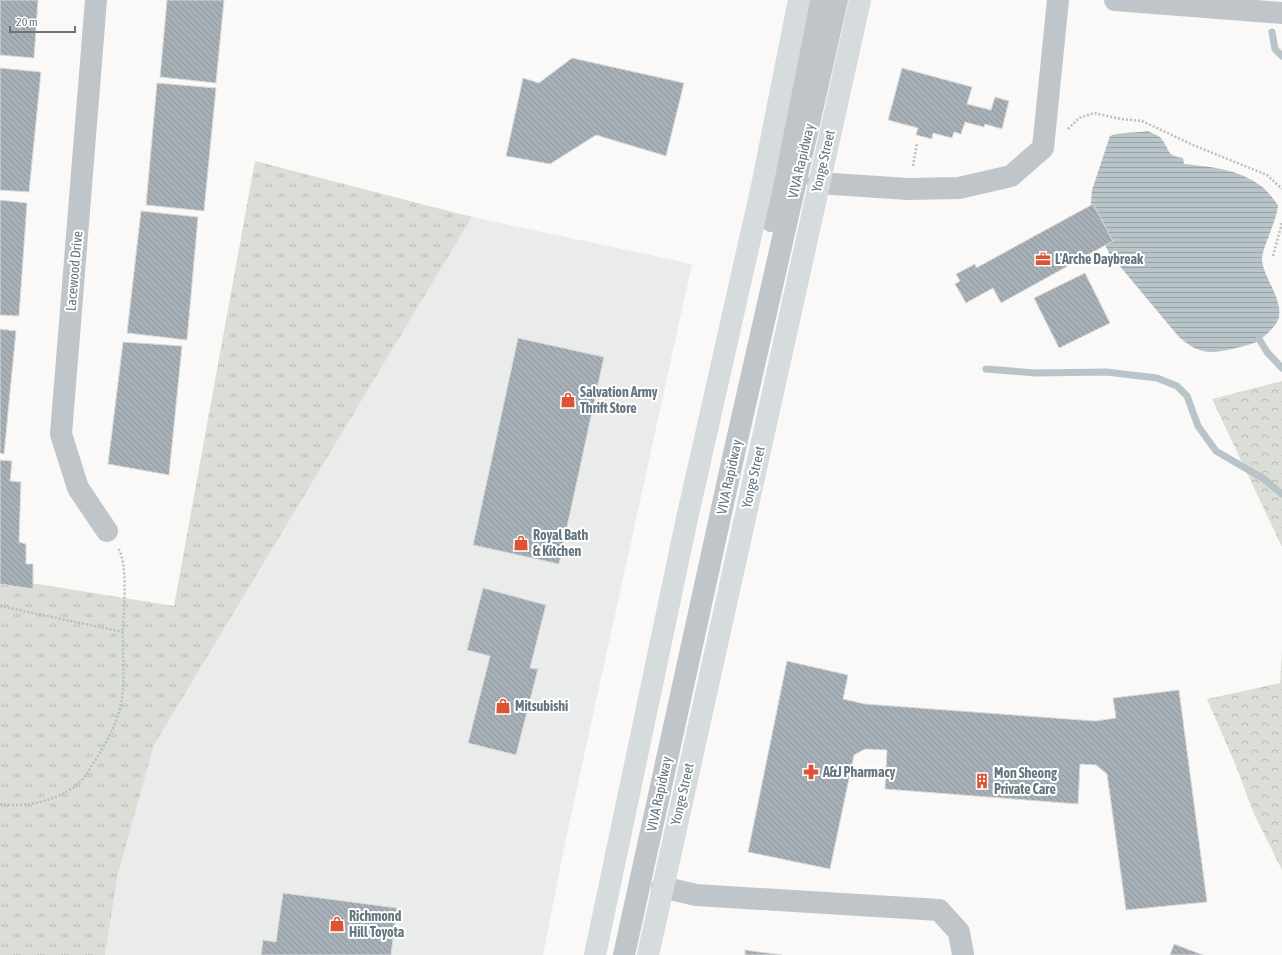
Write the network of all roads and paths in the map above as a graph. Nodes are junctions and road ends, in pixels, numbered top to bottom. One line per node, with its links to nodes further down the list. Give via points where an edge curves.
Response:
1 (96, 0): 14 (street, Lacewood Drive, via 61,434 78,488)
2 (799, 0): 19 (main road, via 762,186 686,523)
3 (820, 0): 20 (street, VIVA Rapidway)
4 (837, 0): 21 (street, VIVA Rapidway)
5 (860, 0): 10 (main road, Yonge Street)
6 (1058, 0): 9 (street)
7 (1115, 0): 8 (street)
8 (1282, 13)
9 (1044, 138): 10 (street, via 1043,148 1011,176 959,188 908,189); 11 (path, via 1061,135 1079,118 1094,113 1142,121 1267,175)
10 (818, 183): 18 (main road, Yonge Street)
11 (1282, 189)
12 (1282, 223): 13 (path)
13 (1274, 256)
14 (107, 531): 16 (path, via 121,553 124,589)
15 (0, 606): 16 (path)
16 (123, 632): 17 (path, via 122,700 110,737 83,780 57,797 35,803)
17 (0, 804)
18 (662, 887): 22 (main road, Yonge Street); 23 (street, via 696,895 939,910 959,932)
19 (595, 955)
20 (610, 955)
21 (624, 955)
22 (648, 955)
23 (963, 955)

